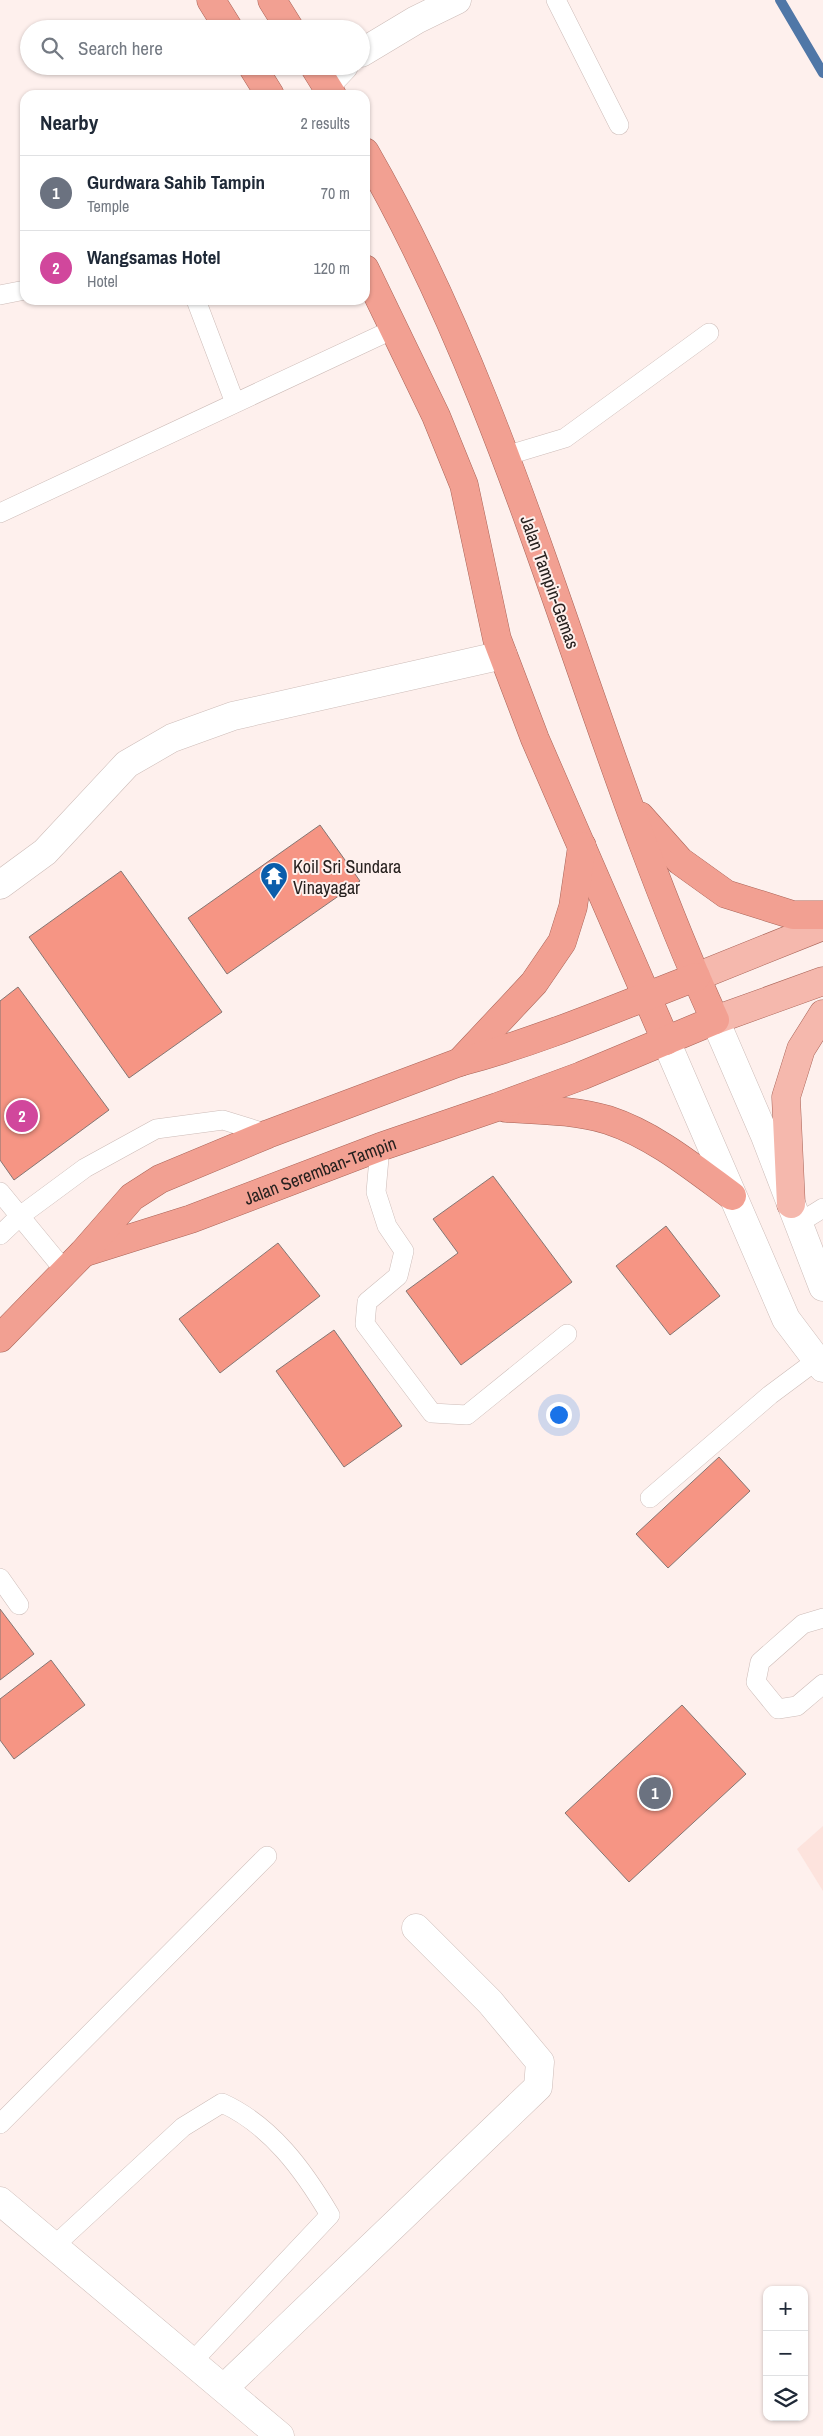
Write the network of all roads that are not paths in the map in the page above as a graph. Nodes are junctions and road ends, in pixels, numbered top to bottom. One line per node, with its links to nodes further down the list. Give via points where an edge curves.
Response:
1 (211, 0): 6 (highway)
2 (272, 0): 7 (highway)
3 (457, 0): 5 (street)
4 (556, 0): 11 (lane)
5 (417, 10): 8 (street)
6 (223, 20)
7 (284, 20)
8 (370, 46)
9 (258, 75): 10 (highway)
10 (267, 90)
11 (618, 125)
12 (370, 161): 20 (highway, Jalan Tampin-Gemas, via 439,292)
13 (370, 279): 17 (highway)
14 (20, 291): 15 (lane)
15 (0, 295)
16 (198, 305): 19 (lane)
17 (396, 328): 19 (lane); 22 (highway, via 464,485)
18 (709, 333): 20 (lane, via 565,438)
19 (235, 403): 21 (lane)
20 (505, 456): 23 (highway, Jalan Tampin-Gemas)
21 (0, 513)
22 (503, 655): 24 (highway, via 535,739); 25 (street, via 233,716 172,738 127,764 45,852)
23 (629, 804): 26 (highway, via 680,861 726,894 792,915); 28 (highway, Jalan Tampin-Gemas)
24 (582, 846): 30 (highway); 34 (highway, via 573,907 562,942 534,983)
25 (0, 884)
26 (823, 915)
27 (823, 926): 28 (main road)
28 (696, 977): 30 (highway); 32 (highway, Jalan Tampin-Gemas)
29 (823, 981): 32 (main road)
30 (646, 996): 33 (highway); 34 (highway, via 492,1054)
31 (823, 1014): 41 (main road, via 801,1050 786,1097)
32 (716, 1020): 33 (highway, Jalan Seremban-Tampin); 41 (street)
33 (666, 1042): 35 (highway, Jalan Seremban-Tampin); 39 (street)
34 (460, 1062): 36 (highway)
35 (497, 1107): 37 (highway, Jalan Seremban-Tampin); 39 (highway, via 567,1112 609,1120 648,1138)
36 (268, 1134): 42 (lane, via 223,1120 156,1129 86,1168); 44 (highway, via 153,1183 132,1197)
37 (380, 1147): 44 (highway, Jalan Seremban-Tampin); 46 (lane, via 376,1192 387,1226 404,1251 398,1276 367,1302 366,1324 432,1413 468,1415)
38 (0, 1192): 42 (lane)
39 (732, 1196): 48 (street, via 786,1319)
40 (823, 1208): 41 (lane)
41 (795, 1214): 45 (street)
42 (20, 1216): 43 (lane); 44 (lane)
43 (0, 1235)
44 (74, 1262): 47 (highway, Jalan Seremban-Tampin)
45 (823, 1287)
46 (567, 1334)
47 (0, 1338)
48 (820, 1364): 49 (lane, via 770,1395)
49 (650, 1498)
50 (0, 1578): 51 (lane)
51 (20, 1606)
52 (823, 1618): 53 (lane, via 803,1624 760,1662 756,1682 778,1708 797,1706)
53 (823, 1684)
54 (267, 1856): 56 (lane)
55 (416, 1928): 60 (street, via 490,2002 540,2062 538,2087)
56 (0, 2124)
57 (0, 2201): 58 (street)
58 (54, 2246): 59 (street); 59 (lane, via 183,2127 222,2103 240,2111 275,2139 314,2188 330,2215)
59 (192, 2362): 60 (street)
60 (224, 2388): 61 (street)
61 (280, 2436)

